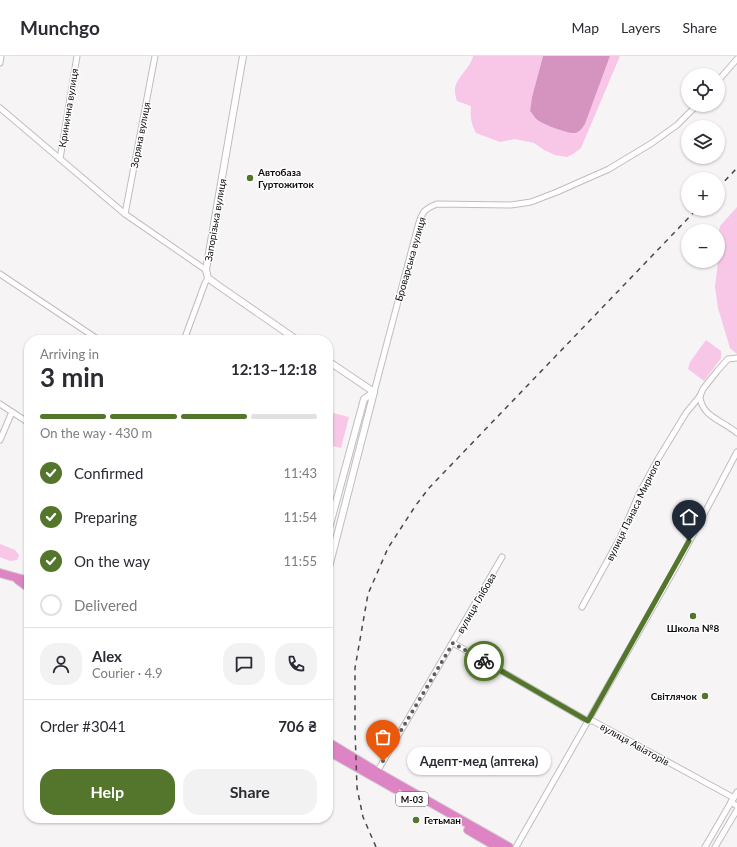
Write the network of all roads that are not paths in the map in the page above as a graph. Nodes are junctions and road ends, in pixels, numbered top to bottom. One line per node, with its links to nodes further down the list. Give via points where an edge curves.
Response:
1 (1, 56): 6 (street)
2 (77, 56): 10 (street, Кринична вулиця)
3 (155, 56): 11 (street, Зоряна вулиця)
4 (244, 56): 12 (street, Запорізька вулиця)
5 (737, 59): 7 (street)
6 (0, 63)
7 (725, 73)
8 (0, 108): 10 (street)
9 (690, 112): 20 (street, Броварська вулиця, via 677,126 609,169 531,202 511,205 437,204 426,208 418,226)
10 (60, 159): 11 (street)
11 (126, 214): 12 (street)
12 (206, 270): 14 (street, Запорізька вулиця)
13 (0, 274): 15 (street)
14 (208, 278): 16 (street); 17 (street)
15 (92, 335)
16 (186, 335)
17 (290, 335)
18 (737, 358): 21 (street, вулиця Панаса Мирного, via 728,359 722,365)
19 (333, 364): 20 (street)
20 (374, 392): 28 (street, Броварська вулиця, via 364,399); 29 (street, Броварська вулиця)
21 (700, 396): 25 (street, via 704,410); 35 (street, вулиця Панаса Мирного, via 658,459 620,538)
22 (0, 404): 23 (street)
23 (12, 412): 24 (street); 26 (street)
24 (24, 420)
25 (737, 433)
26 (0, 440)
27 (737, 452): 37 (street, via 677,565)
28 (333, 514)
29 (333, 552)
30 (502, 557): 36 (street, вулиця Глібова)
31 (0, 573): 32 (highway)
32 (14, 578): 33 (highway); 34 (highway)
33 (24, 580)
34 (24, 585)
35 (582, 607)
36 (453, 643): 37 (street, вулиця Авіаторів); 40 (street, вулиця Глібова)
37 (588, 721): 42 (street, вулиця Авіаторів, via 594,721); 47 (street)
38 (333, 745): 40 (highway, М-03)
39 (333, 754): 45 (highway, М-03)
40 (377, 772): 46 (highway, М-03)
41 (737, 792): 42 (street)
42 (732, 800): 43 (street, вулиця Авіаторів); 48 (street)
43 (737, 806)
44 (737, 810): 49 (street)
45 (497, 847)
46 (509, 847)
47 (516, 847)
48 (705, 847)
49 (715, 847)

